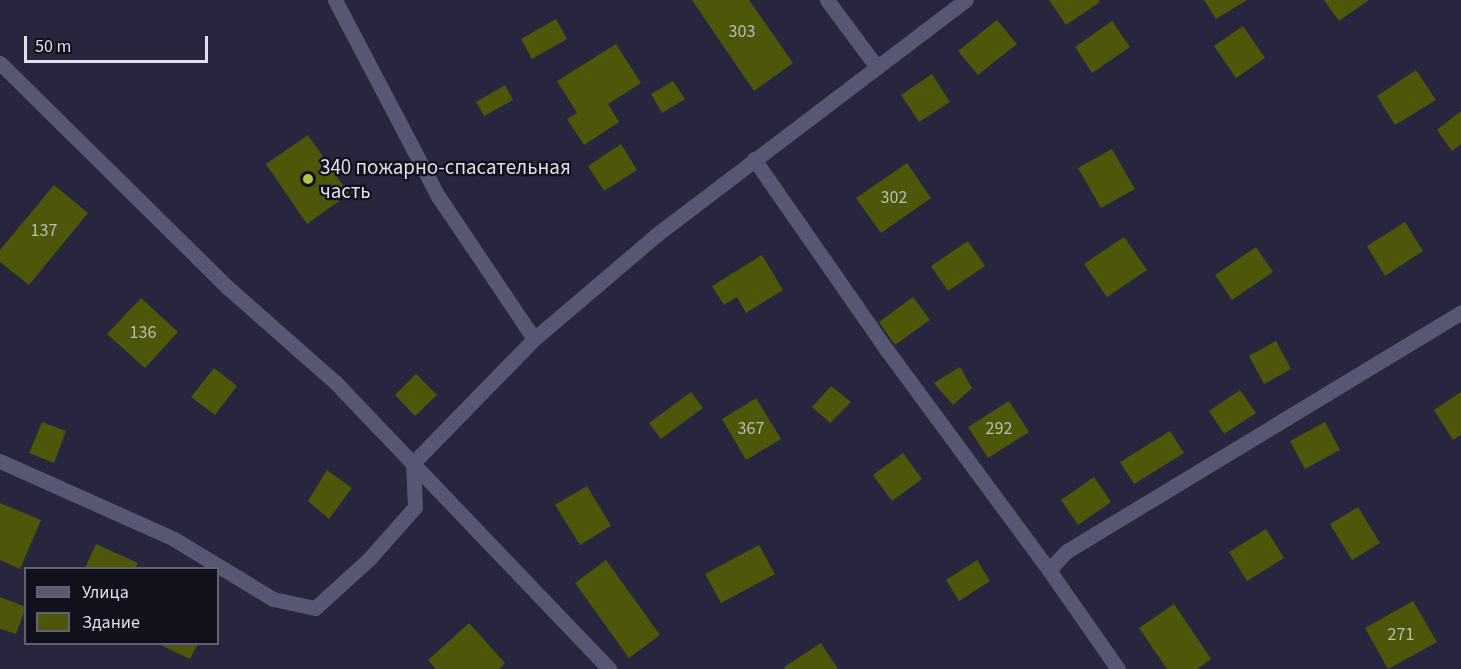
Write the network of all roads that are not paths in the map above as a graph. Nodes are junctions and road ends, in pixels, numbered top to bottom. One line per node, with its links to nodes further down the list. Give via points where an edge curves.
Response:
1 (335, 0): 8 (street, via 438,196)
2 (827, 0): 5 (street)
3 (966, 0): 5 (street)
4 (0, 63): 10 (street, via 226,286 335,381)
5 (876, 66): 6 (street)
6 (754, 159): 8 (street); 11 (street, via 886,349)
7 (1461, 312): 11 (street, via 1066,551)
8 (534, 339): 10 (street)
9 (0, 461): 10 (street, via 174,539 273,599 315,608 369,559 415,507)
10 (414, 463): 12 (street)
11 (1049, 570): 13 (street)
12 (609, 669)
13 (1118, 669)

